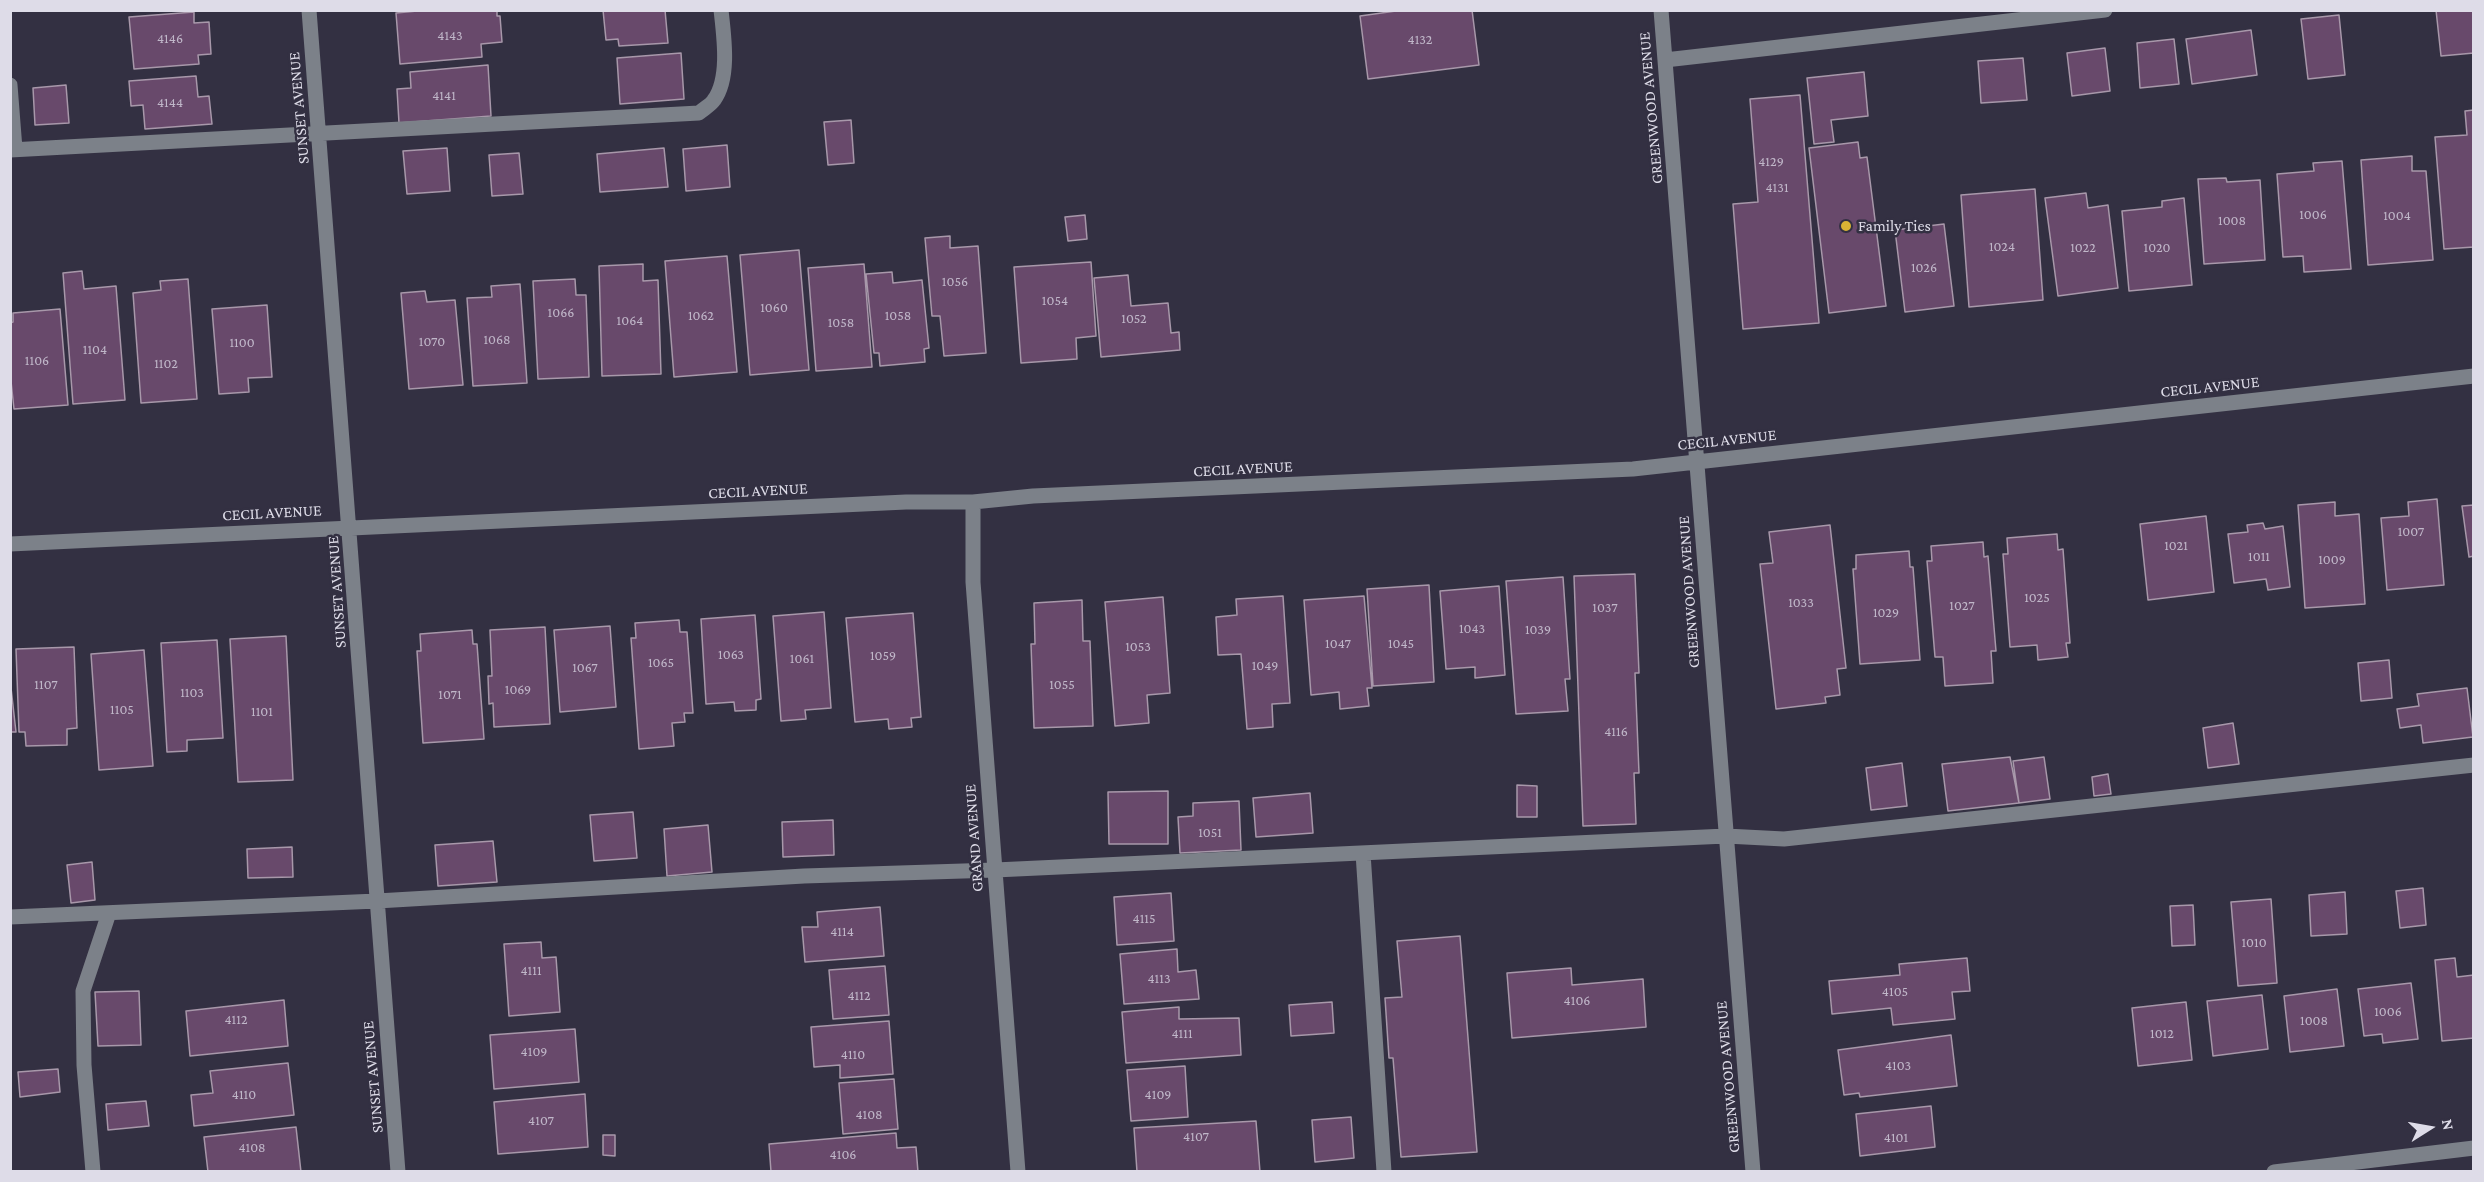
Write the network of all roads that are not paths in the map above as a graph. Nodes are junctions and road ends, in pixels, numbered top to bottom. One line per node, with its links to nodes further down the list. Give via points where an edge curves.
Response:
1 (309, 10): 7 (street, SUNSET AVENUE)
2 (721, 10): 7 (street, via 722,78 714,100 699,112)
3 (1661, 10): 5 (street, GREENWOOD AVENUE)
4 (2104, 10): 5 (street)
5 (1665, 60): 10 (street, GREENWOOD AVENUE)
6 (10, 85): 8 (street)
7 (319, 133): 8 (street); 12 (street, SUNSET AVENUE)
8 (13, 149)
9 (2474, 376): 10 (street, CECIL AVENUE)
10 (1697, 461): 11 (street, CECIL AVENUE, via 1633,469); 15 (street, GREENWOOD AVENUE)
11 (973, 502): 12 (street, CECIL AVENUE); 17 (street, GRAND AVENUE, via 973,582)
12 (350, 528): 13 (street, CECIL AVENUE); 18 (street, SUNSET AVENUE)
13 (10, 544)
14 (2474, 765): 15 (street, via 1784,839)
15 (1726, 836): 16 (street); 26 (street, GREENWOOD AVENUE)
16 (1363, 853): 17 (street); 25 (street)
17 (994, 870): 18 (street, via 804,876); 24 (street, GRAND AVENUE)
18 (377, 901): 19 (street); 23 (street, SUNSET AVENUE)
19 (110, 914): 20 (street); 22 (street, via 83,991 84,1065)
20 (10, 917)
21 (2474, 1148): 27 (street)
22 (93, 1172)
23 (398, 1172)
24 (1018, 1172)
25 (1384, 1172)
26 (1753, 1172)
27 (2274, 1172)

